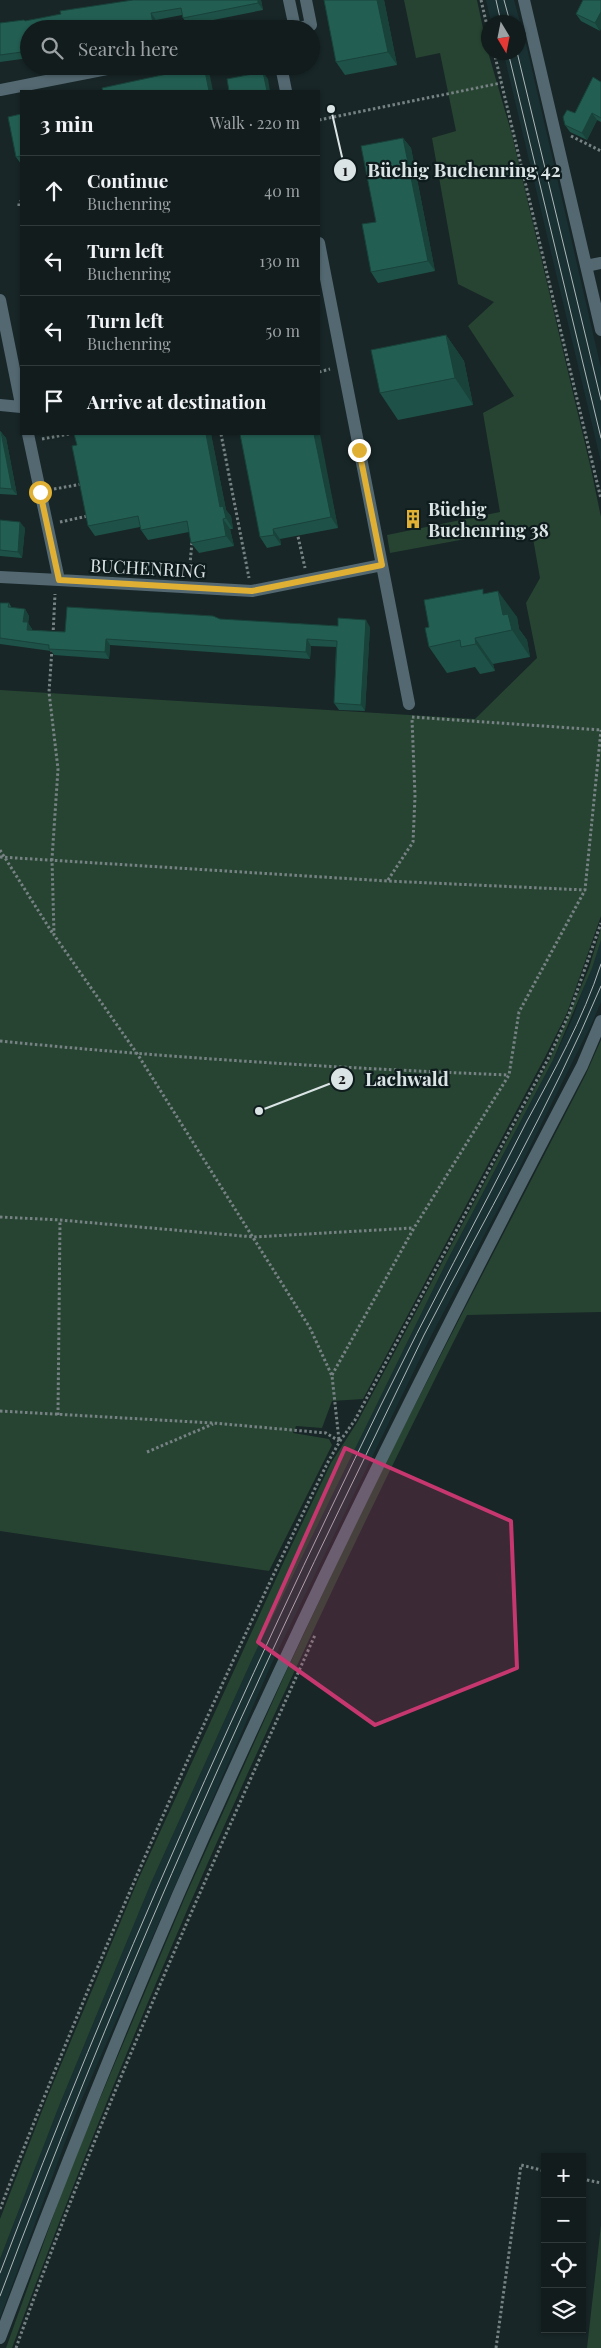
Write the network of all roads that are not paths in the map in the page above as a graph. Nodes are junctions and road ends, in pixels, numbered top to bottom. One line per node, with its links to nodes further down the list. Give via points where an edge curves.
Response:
1 (289, 0): 4 (street)
2 (306, 0): 5 (street)
3 (524, 0): 12 (street)
4 (293, 20)
5 (310, 20)
6 (76, 75): 8 (street)
7 (283, 75): 9 (street)
8 (0, 90)
9 (286, 90)
10 (320, 248): 19 (street)
11 (601, 264): 12 (street)
12 (586, 266): 14 (street)
13 (0, 300): 15 (street)
14 (601, 330)
15 (20, 400)
16 (0, 405): 17 (street)
17 (20, 405)
18 (29, 438): 21 (street)
19 (382, 565): 21 (street, BUCHENRING, via 252,591); 22 (street)
20 (0, 577): 21 (street, BUCHENRING)
21 (59, 580)
22 (409, 704)
23 (601, 1021): 24 (street, via 582,1066 429,1360 269,1695 163,1930)
24 (0, 2338)

